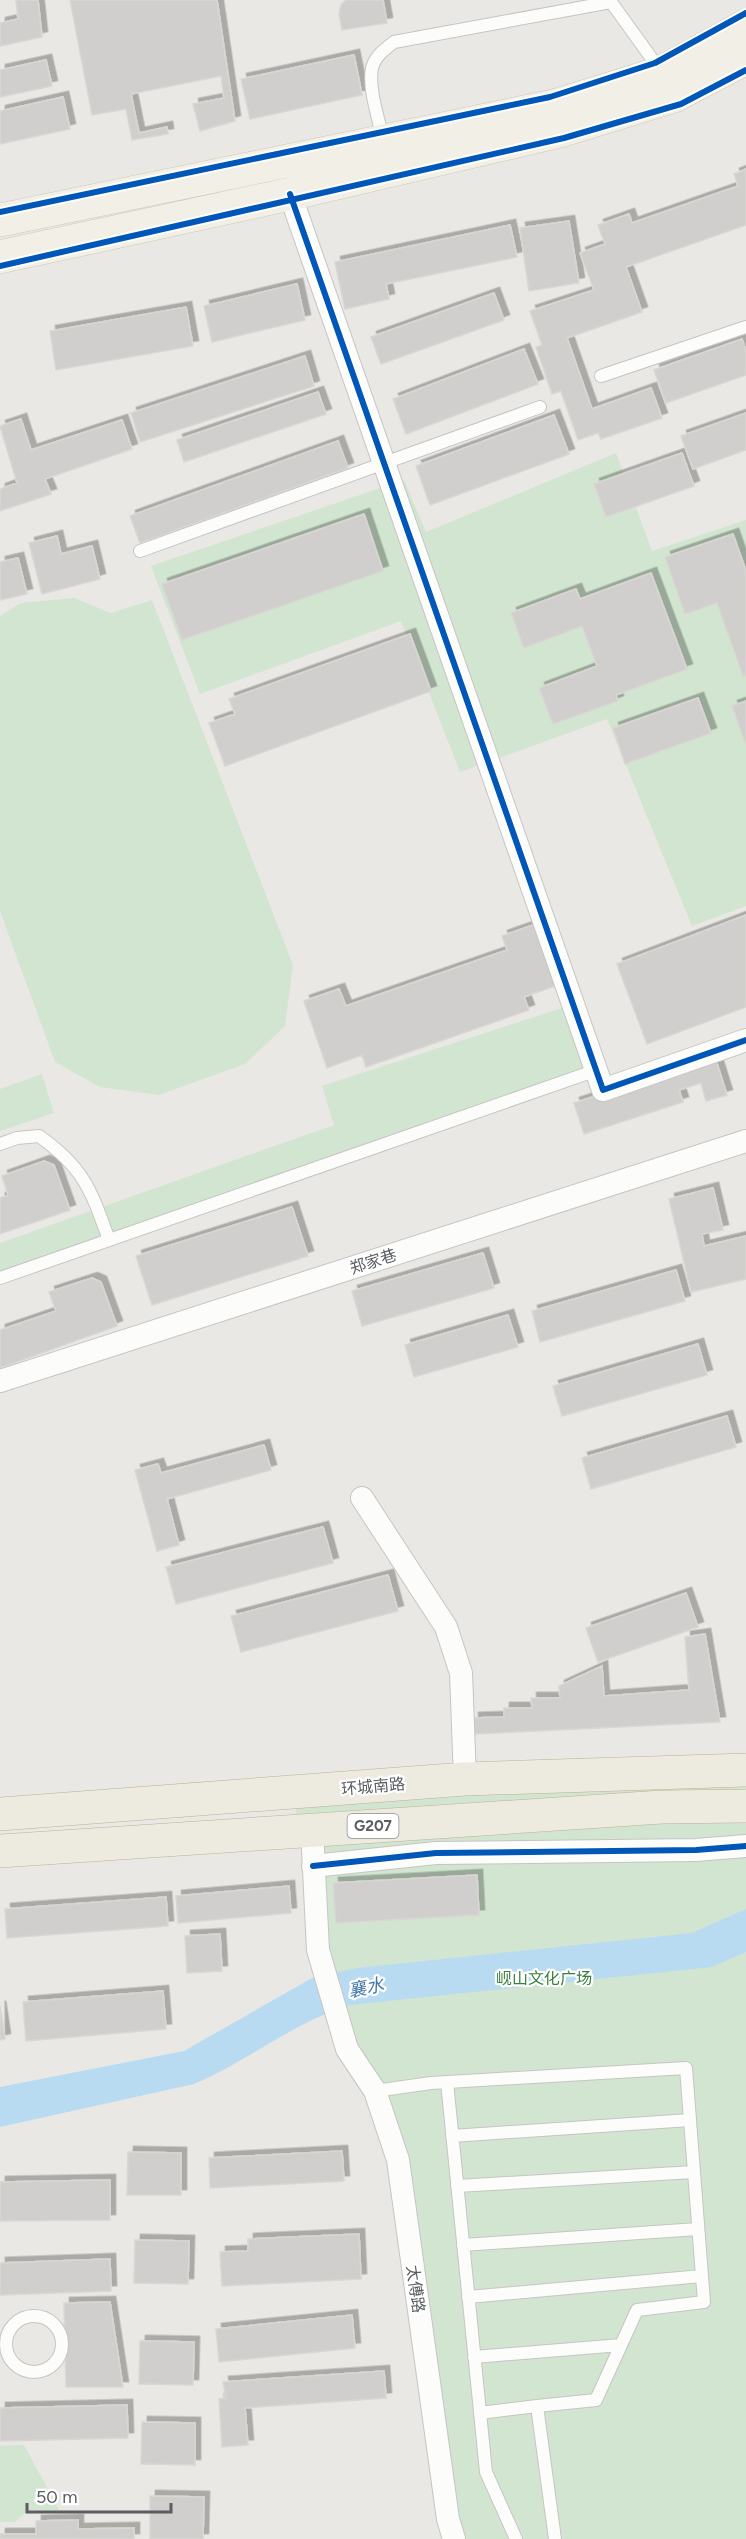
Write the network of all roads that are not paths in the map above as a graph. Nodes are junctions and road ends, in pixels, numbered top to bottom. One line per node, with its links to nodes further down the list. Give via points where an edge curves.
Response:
1 (611, 1): 4 (lane); 5 (lane, via 394,42 372,67)
2 (746, 26): 5 (main road, via 661,73 554,106)
3 (746, 58): 6 (main road, via 674,96 560,130)
4 (654, 63)
5 (383, 141): 7 (main road)
6 (290, 194): 8 (main road); 12 (street)
7 (0, 220)
8 (0, 257)
9 (746, 327): 10 (lane)
10 (601, 376)
11 (540, 407): 12 (lane)
12 (385, 463): 13 (lane); 15 (street)
13 (140, 551)
14 (746, 1040): 15 (street, via 603,1090)
15 (597, 1070): 18 (lane)
16 (746, 1141): 20 (street, 郑家巷)
17 (0, 1144): 18 (lane, via 39,1136 60,1151 87,1183)
18 (109, 1240): 19 (lane)
19 (0, 1278)
20 (0, 1381)
21 (362, 1498): 23 (street, via 446,1627 461,1673)
22 (746, 1770): 23 (highway, 环城南路)
23 (465, 1779): 25 (highway, 环城南路)
24 (746, 1806): 26 (highway, G207, via 662,1807)
25 (0, 1814)
26 (312, 1830): 28 (highway, G207); 29 (street, 太傅路)
27 (746, 1846): 29 (street, via 436,1853)
28 (0, 1851)
29 (313, 1866): 31 (street, 太傅路, via 318,1950 347,2049)
30 (447, 2082): 31 (lane); 32 (lane, via 686,2068); 33 (lane)
31 (375, 2091): 46 (street, 太傅路, via 398,2160 448,2519)
32 (690, 2120): 33 (lane); 34 (lane)
33 (452, 2136): 35 (lane)
34 (694, 2172): 35 (lane); 36 (lane)
35 (457, 2186): 37 (lane)
36 (698, 2229): 37 (lane); 38 (lane)
37 (463, 2245): 39 (lane)
38 (702, 2276): 39 (lane); 42 (lane, via 704,2302 637,2310)
39 (468, 2296): 43 (lane)
40 (0, 2322): 41 (lane)
41 (16, 2322): 41 (lane, via 6,2337 14,2364 30,2372 56,2362 63,2345 51,2320 33,2315)
42 (621, 2344): 43 (lane); 44 (lane, via 596,2400)
43 (474, 2357): 45 (lane)
44 (537, 2406): 45 (lane); 48 (lane)
45 (480, 2413): 47 (lane, via 486,2472)
46 (454, 2539)
47 (516, 2539)
48 (555, 2539)

